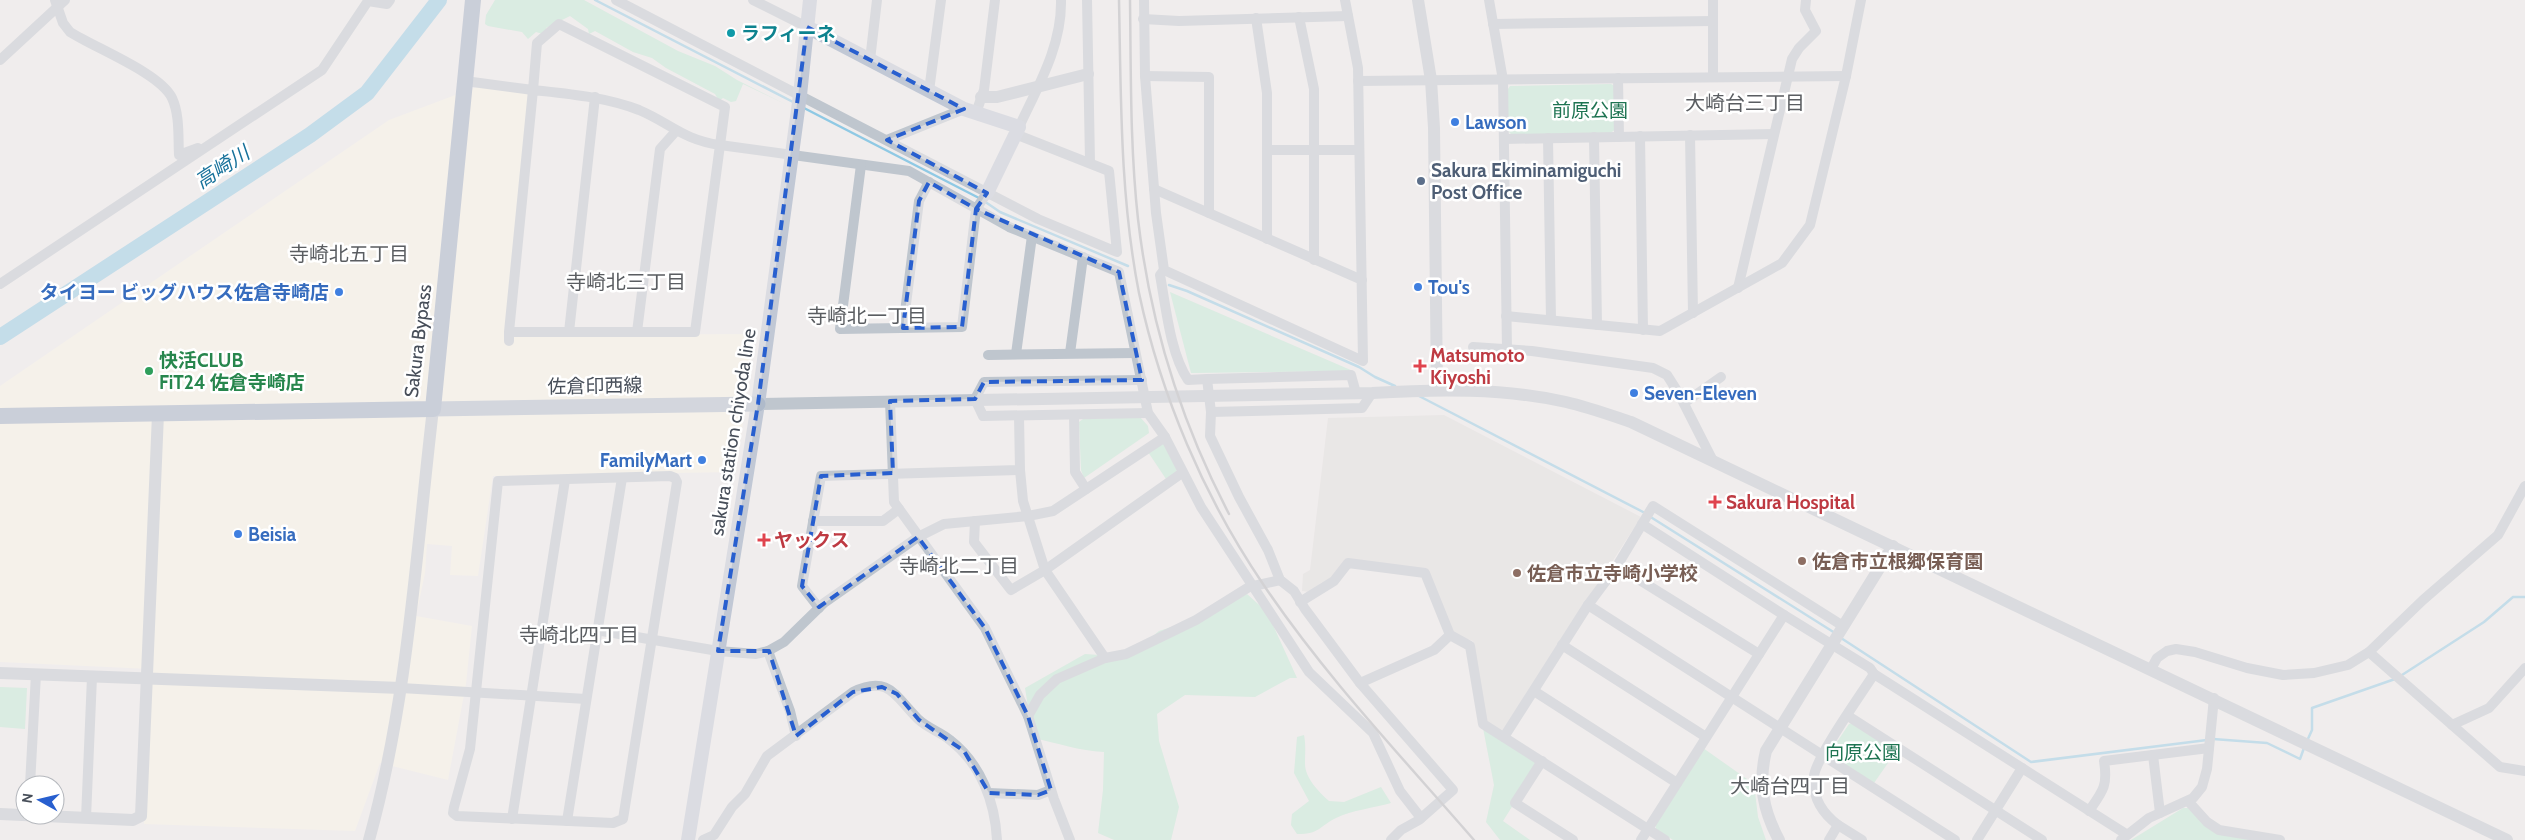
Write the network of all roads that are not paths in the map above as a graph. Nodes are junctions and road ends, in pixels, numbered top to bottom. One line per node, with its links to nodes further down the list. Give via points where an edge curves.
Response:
1 (65, 0): 20 (street)
2 (390, 0): 18 (street, via 387,4)
3 (473, 0): 38 (highway, Sakura Bypass)
4 (753, 0): 27 (street)
5 (810, 0): 27 (main road, sakura station chiyoda line)
6 (877, 0): 29 (street)
7 (940, 0): 42 (street)
8 (995, 0): 44 (street)
9 (1061, 0): 40 (street, via 1062,19 1056,46)
10 (1087, 0): 30 (street)
11 (1144, 0): 24 (street)
12 (1345, 0): 21 (street)
13 (1418, 0): 36 (street)
14 (1489, 0): 26 (street)
15 (1713, 0): 25 (street)
16 (1806, 0): 32 (street, via 1805,10 1816,31 1792,59)
17 (1861, 0): 33 (street)
18 (369, 1): 58 (street, via 322,70)
19 (619, 1): 43 (street)
20 (56, 3): 28 (street); 58 (street, via 70,32 163,86 172,99 176,116 179,156)
21 (1348, 16): 22 (street); 39 (street)
22 (1299, 17): 23 (street); 60 (street, via 1314,89)
23 (1256, 18): 24 (street); 59 (street, via 1267,93)
24 (1143, 19): 31 (street)
25 (1713, 21): 26 (street); 34 (street)
26 (1493, 24): 37 (street)
27 (807, 28): 29 (main road); 43 (main road, sakura station chiyoda line)
28 (0, 60)
29 (870, 60): 42 (main road)
30 (1088, 74): 40 (street); 63 (street)
31 (1145, 76): 66 (street); 69 (street, via 1209,77)
32 (1788, 76): 33 (street); 34 (street); 49 (street)
33 (1846, 76): 77 (street, via 1810,225 1782,263)
34 (1713, 77): 35 (street)
35 (1618, 78): 37 (street); 51 (street)
36 (1431, 80): 37 (street); 39 (street); 95 (street)
37 (1502, 80): 55 (street)
38 (465, 81): 41 (street); 102 (highway, Sakura Bypass)
39 (1358, 81): 61 (street)
40 (1037, 88): 44 (street, via 998,97); 48 (street)
41 (533, 90): 45 (street); 57 (street, via 537,44 559,24 725,107); 84 (street, via 509,336)
42 (929, 91): 46 (main road)
43 (800, 95): 56 (street); 62 (main road, sakura station chiyoda line)
44 (981, 96): 46 (street)
45 (595, 97): 47 (street, via 640,111); 84 (street)
46 (970, 111): 48 (main road); 56 (street)
47 (676, 131): 57 (street, via 699,142); 85 (street, via 660,148)
48 (1017, 131): 63 (street); 67 (main road)
49 (1774, 134): 50 (street); 77 (street)
50 (1690, 135): 52 (street); 78 (street)
51 (1619, 136): 52 (street); 53 (street)
52 (1640, 136): 83 (street)
53 (1594, 137): 54 (street); 81 (street)
54 (1548, 138): 55 (street); 80 (street)
55 (1504, 139): 79 (street)
56 (887, 140): 67 (street)
57 (720, 145): 62 (street); 85 (street, via 694,332)
58 (210, 146): 76 (street)
59 (1267, 150): 60 (street); 71 (street)
60 (1314, 150): 61 (street); 73 (street)
61 (1359, 150): 75 (street)
62 (792, 156): 64 (street); 101 (main road, sakura station chiyoda line)
63 (1090, 162): 67 (street, via 1109,171 1117,252 1038,219)
64 (861, 165): 65 (street, via 909,171); 82 (street, via 840,329)
65 (929, 182): 68 (street); 82 (street, via 919,202)
66 (1154, 189): 69 (street); 74 (street)
67 (987, 193): 68 (street)
68 (976, 209): 70 (street); 82 (street, via 962,327)
69 (1209, 213): 71 (street)
70 (1032, 236): 72 (street); 90 (street)
71 (1267, 239): 73 (street)
72 (1084, 257): 88 (street); 89 (street, via 1119,272)
73 (1314, 260): 75 (street)
74 (1164, 270): 75 (street, via 1363,361); 93 (street, via 1160,275 1183,373 1188,380)
75 (1362, 280)
76 (0, 284)
77 (1738, 288): 78 (street)
78 (1693, 313): 83 (street, via 1660,331)
79 (1506, 316): 80 (street); 87 (street)
80 (1551, 320): 81 (street)
81 (1597, 325): 83 (street)
82 (903, 328)
83 (1643, 330)
84 (569, 332): 85 (street)
85 (637, 332)
86 (1473, 347): 87 (street)
87 (1507, 350): 100 (street, via 1653,368 1667,375)
88 (1070, 353): 89 (street); 90 (street)
89 (1135, 353): 94 (street)
90 (1016, 354): 91 (street)
91 (988, 355)
92 (1721, 377): 100 (street)
93 (1207, 379): 96 (street, via 1351,376); 103 (street)
94 (1142, 380): 98 (street, via 984,382); 104 (street)
95 (1437, 389): 97 (street); 110 (street, via 1567,402 1632,422)
96 (1356, 393): 97 (street); 98 (street)
97 (1372, 393): 103 (street, via 1362,408)
98 (975, 399): 99 (street); 108 (street, via 983,416)
99 (890, 402): 101 (street); 112 (street)
100 (1684, 403): 110 (street)
101 (758, 404): 102 (main road, 佐倉印西線); 139 (main road, sakura station chiyoda line)
102 (432, 409): 105 (highway, Sakura Bypass); 152 (street)
103 (1211, 412): 127 (street, via 1210,436)
104 (1148, 413): 106 (street); 109 (street)
105 (158, 414): 107 (highway, Sakura Bypass); 150 (street)
106 (1074, 415): 108 (street); 117 (street, via 1075,472)
107 (0, 416)
108 (1019, 416): 111 (street)
109 (1165, 437): 113 (street); 117 (street)
110 (1712, 461): 124 (street)
111 (1020, 470): 112 (street); 119 (street)
112 (893, 472): 118 (street, via 894,502); 120 (street, via 821,476)
113 (1182, 473): 126 (street); 128 (street)
114 (622, 478): 115 (street); 134 (street); 136 (street, via 677,477)
115 (565, 480): 154 (street, via 498,481); 155 (street)
116 (2525, 486): 141 (street, via 2498,535)
117 (1086, 489): 119 (street, via 1053,511)
118 (899, 509): 120 (street, via 883,521); 123 (street)
119 (1028, 516): 121 (street); 126 (street)
120 (813, 521): 131 (street, via 802,586)
121 (975, 521): 123 (street, via 944,524); 126 (street, via 974,542 1011,590)
122 (1642, 524): 125 (street); 132 (street); 133 (street, via 1653,506)
123 (918, 537): 131 (street); 159 (street, via 985,628)
124 (1893, 546): 133 (street); 145 (street)
125 (1618, 566): 130 (street); 142 (street)
126 (1045, 570): 143 (street)
127 (1280, 580): 128 (street); 129 (street, via 1294,591)
128 (1254, 587): 143 (street, via 1126,654); 184 (street, via 1310,672 1373,733 1400,791)
129 (1300, 602): 135 (street, via 1334,581 1348,563 1425,574); 151 (street)
130 (1588, 605): 138 (street); 156 (street)
131 (820, 608): 140 (street, via 784,642)
132 (1784, 615): 137 (street); 142 (street)
133 (1843, 626): 137 (street)
134 (596, 630): 136 (street); 158 (street)
135 (1450, 635): 151 (street, via 1434,650); 164 (street, via 1470,646 1483,724)
136 (652, 639): 139 (street); 186 (street, via 623,819 613,824)
137 (1832, 643): 148 (street); 162 (street)
138 (1562, 645): 153 (street); 165 (street)
139 (718, 651): 140 (street, via 756,654); 191 (main road, sakura station chiyoda line)
140 (768, 651): 163 (street)
141 (2369, 652): 145 (street, via 2348,666 2290,675 2265,672 2176,649 2157,658); 161 (street)
142 (1759, 654): 156 (street)
143 (1105, 658): 159 (street, via 1057,679 1040,695)
144 (2525, 668): 161 (street, via 2489,708)
145 (2151, 669): 157 (street)
146 (0, 672): 147 (street)
147 (36, 674): 149 (street); 172 (street)
148 (1874, 674): 160 (street); 170 (street)
149 (92, 677): 150 (street); 183 (street)
150 (147, 679): 152 (street); 183 (street, via 141,816 133,820)
151 (1360, 683): 184 (street, via 1453,790)
152 (401, 688): 154 (street); 190 (street)
153 (1534, 691): 164 (street); 173 (street)
154 (476, 694): 155 (street); 185 (street, via 470,749 453,813 457,816)
155 (531, 696): 158 (street); 185 (street)
156 (1732, 697): 162 (street); 165 (street)
157 (2214, 698): 166 (street); 206 (street)
158 (586, 699): 186 (street)
159 (1028, 716): 174 (street)
160 (1848, 716): 167 (street); 177 (street)
161 (2452, 724): 171 (street, via 2500,767)
162 (1779, 727): 167 (street); 199 (street, via 1766,751 1761,787 1764,806)
163 (796, 736): 175 (street, via 853,692 888,688 919,720 964,751); 192 (street, via 767,756 745,794 732,807 714,835)
164 (1504, 737): 169 (street)
165 (1706, 737): 173 (street)
166 (2209, 748): 168 (street); 176 (street, via 2208,769 2202,787)
167 (1823, 755): 187 (street, via 1814,775 1816,796 1821,808); 202 (street)
168 (2153, 755): 178 (street, via 2104,761 2105,788); 179 (street)
169 (1542, 761): 188 (street); 196 (street, via 1515,803)
170 (2022, 768): 177 (street); 178 (street)
171 (2525, 771)
172 (31, 775)
173 (1677, 782): 188 (street)
174 (1051, 790): 175 (street, via 1038,794); 194 (street)
175 (989, 793): 193 (street)
176 (2188, 801): 179 (street); 205 (street, via 2219,830)
177 (1996, 810): 203 (street); 204 (street)
178 (2089, 811): 189 (street)
179 (2160, 813): 189 (street)
180 (0, 814): 181 (street)
181 (15, 815)
182 (65, 817): 183 (street)
183 (86, 818)
184 (1422, 818): 195 (street)
185 (512, 819): 186 (street)
186 (567, 821)
187 (1838, 825): 200 (street); 201 (street)
188 (1648, 829): 197 (street); 198 (street)
189 (2123, 837)
190 (369, 840)
191 (688, 840)
192 (703, 840)
193 (997, 840)
194 (1070, 840)
195 (1391, 840)
196 (1573, 840)
197 (1641, 840)
198 (1665, 840)
199 (1779, 840)
200 (1829, 840)
201 (1862, 840)
202 (1955, 840)
203 (1977, 840)
204 (2042, 840)
205 (2280, 840)
206 (2507, 840)

